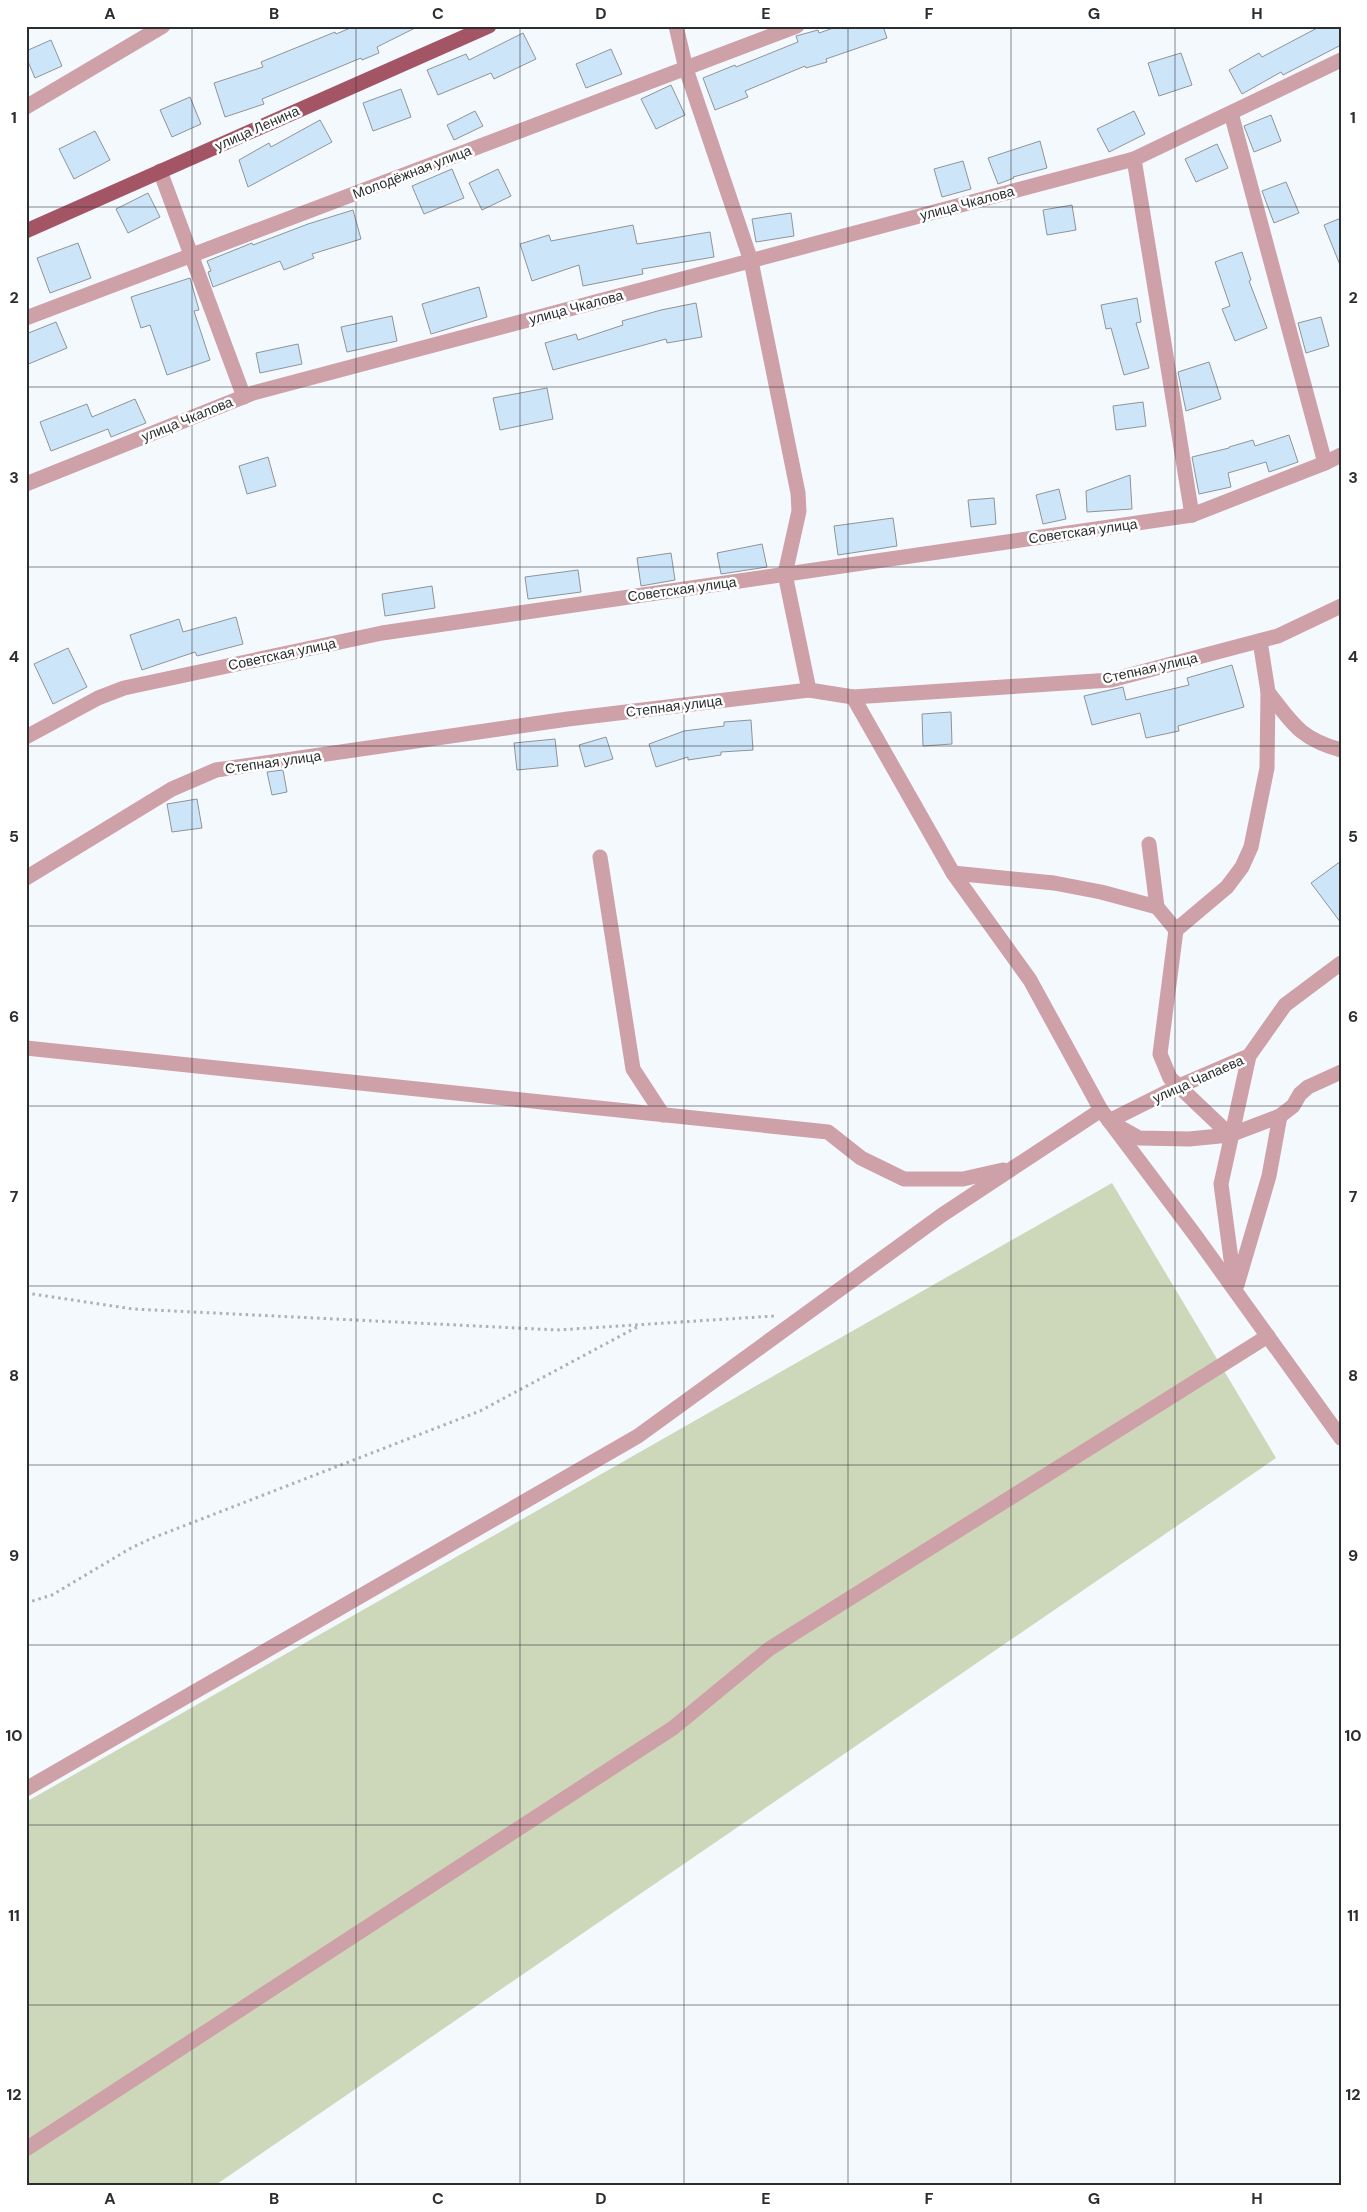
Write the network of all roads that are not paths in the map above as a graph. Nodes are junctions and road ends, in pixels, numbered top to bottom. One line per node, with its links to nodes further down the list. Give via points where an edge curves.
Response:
1 (163, 26): 7 (street)
2 (489, 26): 10 (main road, улица Ленина)
3 (676, 26): 6 (street)
4 (797, 26): 6 (street, Молодёжная улица)
5 (1341, 60): 8 (street, улица Чкалова)
6 (686, 69): 12 (street, Молодёжная улица); 13 (street)
7 (26, 107)
8 (1231, 113): 9 (street, улица Чкалова); 17 (street)
9 (1134, 159): 13 (street, улица Чкалова); 19 (street)
10 (160, 171): 11 (main road, улица Ленина); 12 (street)
11 (26, 230)
12 (190, 255): 14 (street, Молодёжная улица); 15 (street)
13 (751, 261): 15 (street, улица Чкалова); 20 (street, via 798,493 799,511)
14 (26, 318)
15 (244, 397): 18 (street, улица Чкалова)
16 (1341, 454): 17 (street, Советская улица)
17 (1325, 463): 19 (street, Советская улица)
18 (26, 484)
19 (1192, 515): 20 (street, Советская улица)
20 (785, 574): 23 (street); 26 (street, Советская улица, via 382,633 124,688)
21 (1341, 606): 22 (street, Степная улица, via 1278,636)
22 (1260, 641): 24 (street); 25 (street, Степная улица, via 1111,680)
23 (809, 690): 25 (street, Степная улица); 31 (street, Степная улица, via 568,719 216,770 172,789)
24 (1268, 692): 27 (street, via 1296,728 1325,746); 33 (street, via 1267,768 1251,847 1242,867 1227,887)
25 (853, 697): 30 (street)
26 (26, 736)
27 (1341, 750)
28 (1149, 844): 32 (street)
29 (600, 857): 39 (street, via 633,1069)
30 (954, 873): 32 (street, via 1054,883); 40 (street, via 1030,980)
31 (26, 878)
32 (1157, 907): 33 (street)
33 (1176, 930): 38 (street, via 1160,1054)
34 (1341, 963): 36 (street, улица Чапаева, via 1285,1004)
35 (26, 1048): 39 (street)
36 (1249, 1056): 38 (street, улица Чапаева); 42 (street)
37 (1341, 1072): 41 (street, via 1308,1087)
38 (1177, 1087): 40 (street, улица Чапаева); 42 (street)
39 (663, 1115): 43 (street, via 828,1132 861,1158 904,1179 963,1180)
40 (1105, 1115): 42 (street, via 1138,1138 1188,1139); 43 (street, улица Чапаева); 44 (street)
41 (1280, 1116): 42 (street); 44 (street, via 1268,1176)
42 (1230, 1135): 44 (street, via 1221,1184)
43 (1013, 1168): 47 (street, улица Чапаева, via 638,1436)
44 (1235, 1291): 45 (street)
45 (1268, 1336): 46 (street); 48 (street, via 769,1649 673,1728)
46 (1341, 1438)
47 (26, 1789)
48 (26, 2149)

